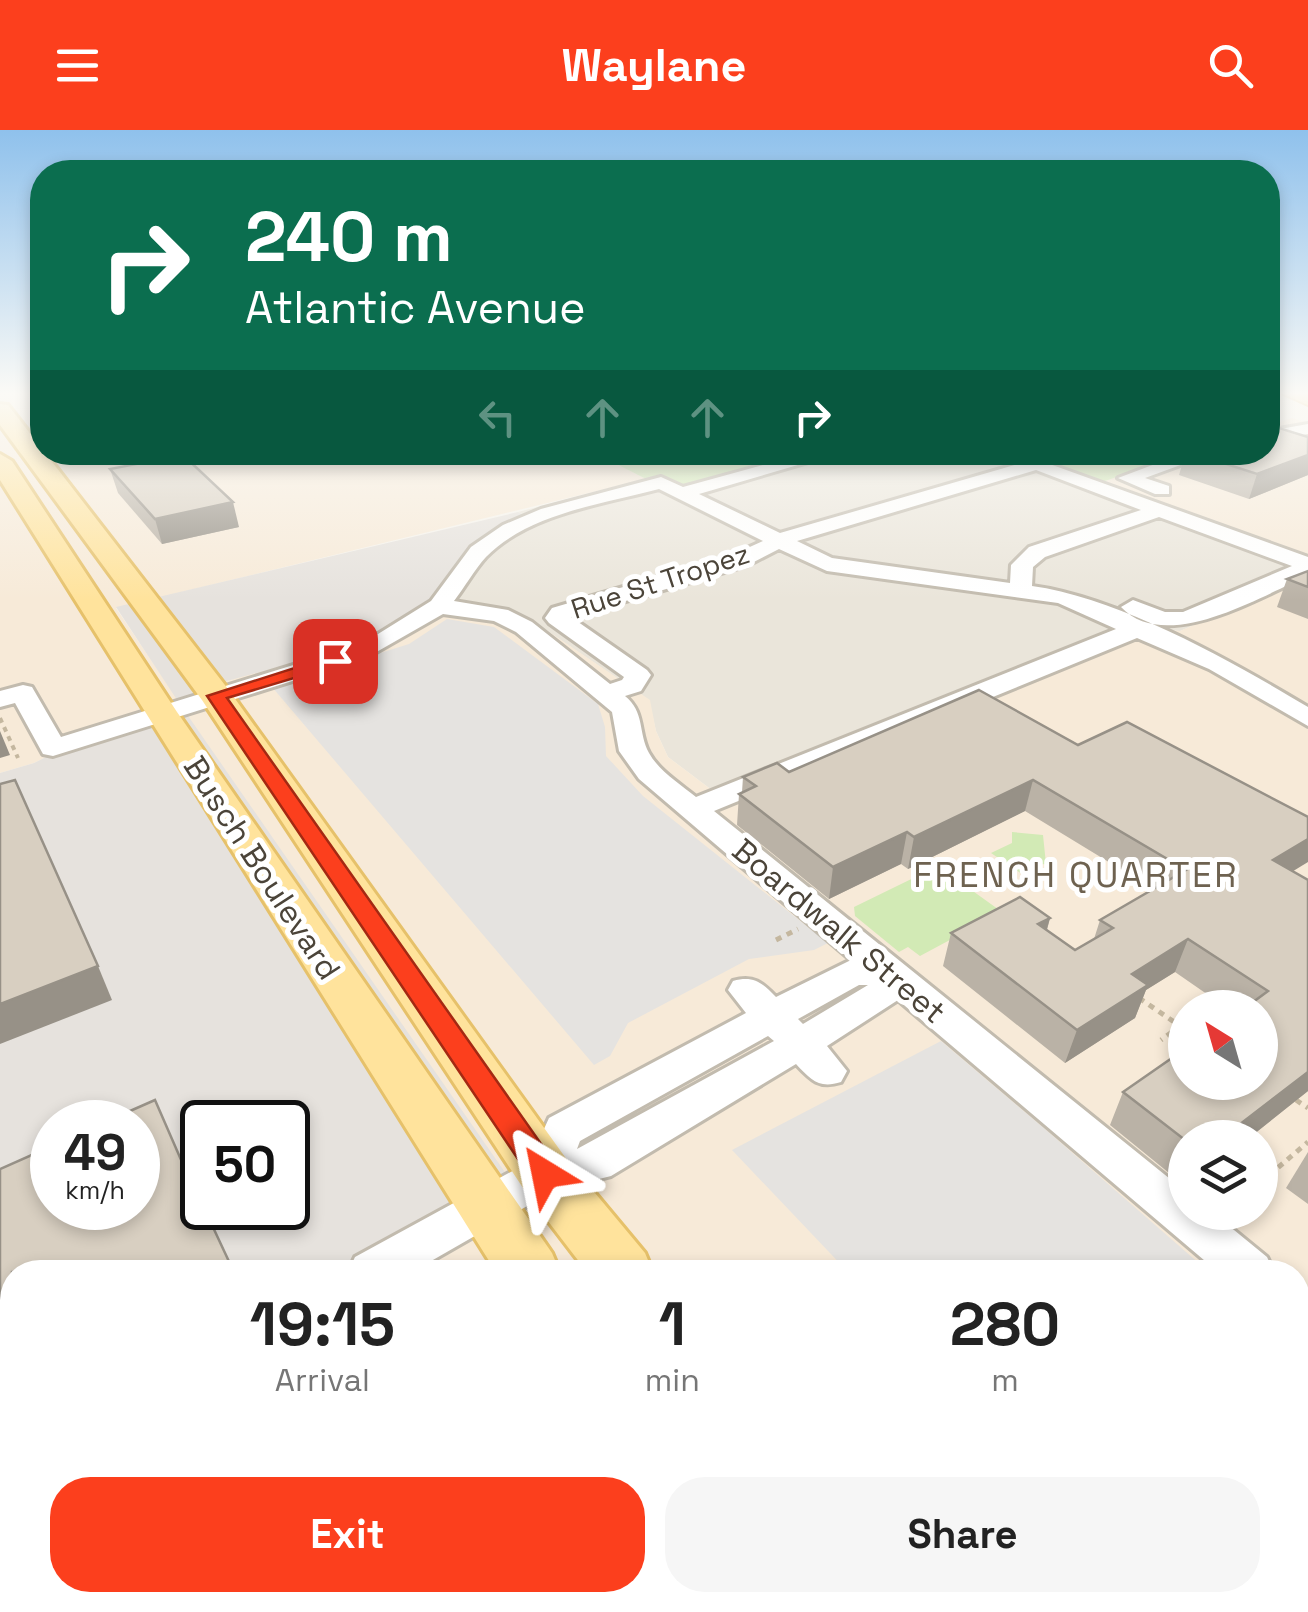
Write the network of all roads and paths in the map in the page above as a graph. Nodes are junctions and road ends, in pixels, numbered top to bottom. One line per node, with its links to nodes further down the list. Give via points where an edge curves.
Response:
1 (0, 461): 17 (main road, Busch Boulevard)
2 (42, 465): 15 (main road, Busch Boulevard)
3 (785, 465): 7 (street)
4 (1035, 465): 10 (street)
5 (1041, 465): 9 (street)
6 (1168, 465): 8 (street, via 1128,478)
7 (681, 493): 10 (street); 12 (street, via 661,483 510,529 479,552)
8 (1185, 498)
9 (1159, 510): 11 (street, via 1036,552 1022,565); 11 (street, via 1307,568 1186,620 1150,615 1069,581)
10 (780, 540): 11 (street, via 848,568); 14 (street, Rue St Tropez, via 740,560 560,613 557,618 638,676)
11 (1021, 581): 13 (street)
12 (439, 606): 14 (street, Boardwalk Street, via 500,615 524,626); 15 (street, via 357,653)
13 (1139, 628): 19 (street, via 1218,664); 21 (street)
14 (608, 693): 21 (street, Boardwalk Street, via 625,710 633,751)
15 (216, 696): 17 (street); 31 (main road, Busch Boulevard)
16 (0, 699): 17 (street, via 23,692 53,748)
17 (160, 713): 32 (main road, Busch Boulevard)
18 (0, 718): 20 (path)
19 (1308, 718)
20 (18, 758)
21 (692, 809): 22 (street, Boardwalk Street)
22 (890, 973): 24 (street, via 852,972); 26 (street, via 882,996); 36 (street, Boardwalk Street)
23 (1138, 997): 25 (path, via 1180,1026)
24 (758, 1003): 26 (street); 31 (street, via 564,1130)
25 (1161, 1040)
26 (813, 1058): 31 (street, via 596,1163)
27 (1296, 1100): 28 (path)
28 (1308, 1108)
29 (1308, 1142): 30 (path)
30 (1278, 1168)
31 (545, 1174): 32 (street); 35 (main road, Busch Boulevard)
32 (485, 1206): 33 (street); 34 (main road, Busch Boulevard)
33 (392, 1260)
34 (522, 1260)
35 (614, 1260)
36 (1237, 1260)

